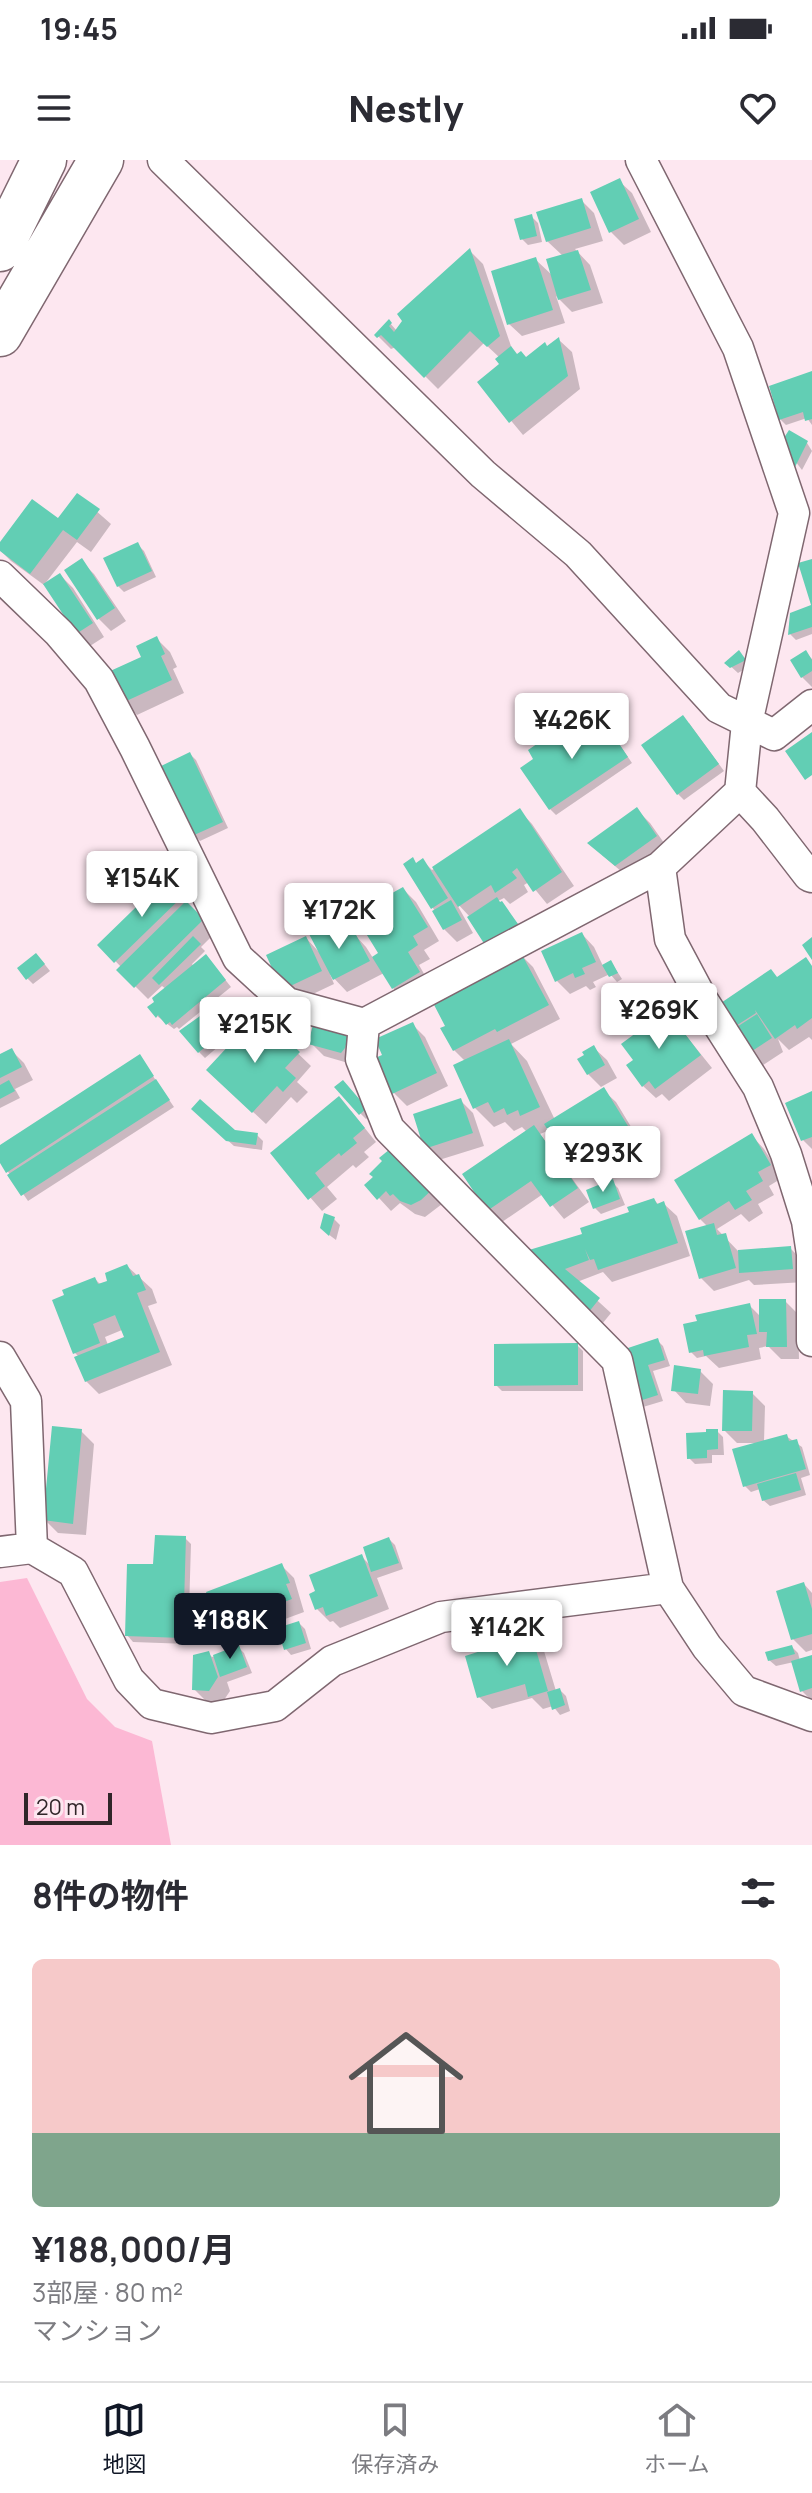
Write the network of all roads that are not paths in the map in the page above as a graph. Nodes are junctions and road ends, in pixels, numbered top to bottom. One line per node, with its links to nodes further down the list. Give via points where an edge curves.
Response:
1 (44, 160): 6 (highway)
2 (73, 160): 7 (highway)
3 (101, 160): 8 (highway)
4 (163, 160): 12 (street, via 483,474 578,554 719,708)
5 (641, 160): 9 (street, via 738,348)
6 (0, 249)
7 (0, 307)
8 (0, 334)
9 (803, 511): 12 (street)
10 (0, 576): 16 (street, via 99,680 238,958 287,1003)
11 (812, 705): 12 (street, via 774,735)
12 (747, 723): 13 (street)
13 (740, 792): 14 (street); 15 (street)
14 (660, 867): 16 (street); 17 (street, via 670,939 758,1087 786,1154)
15 (812, 877)
16 (364, 1024): 22 (street, via 361,1059 389,1129 617,1360)
17 (812, 1254): 18 (street)
18 (812, 1341)
19 (0, 1357): 20 (street, via 26,1401)
20 (32, 1548): 21 (street); 22 (street, via 73,1572 129,1680 152,1704 211,1718 275,1706 332,1661 441,1617)
21 (0, 1552)
22 (668, 1588): 23 (street, via 744,1691)
23 (812, 1716)

